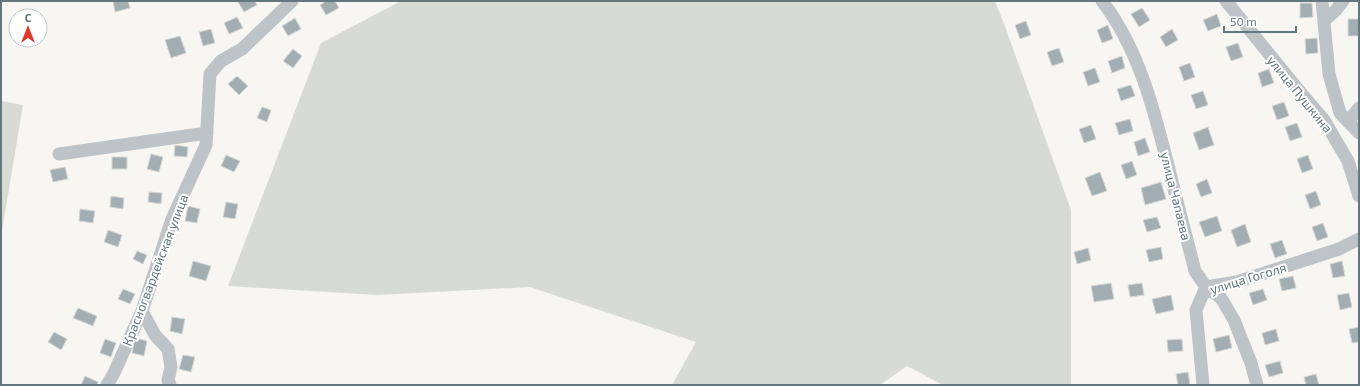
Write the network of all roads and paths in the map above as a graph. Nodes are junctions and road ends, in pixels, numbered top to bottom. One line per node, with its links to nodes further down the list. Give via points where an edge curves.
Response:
1 (292, 1): 9 (street, Красногвардейская улица, via 242,49 221,61 210,74)
2 (1102, 1): 14 (street, улица Чапаева, via 1114,16 1140,70 1157,120 1195,271)
3 (1226, 1): 12 (street, улица Пушкина, via 1324,120 1348,161)
4 (1322, 1): 6 (street)
5 (1343, 1): 6 (street)
6 (1324, 21): 8 (street, via 1329,74 1340,113)
7 (1359, 108): 8 (street)
8 (1348, 122): 10 (street)
9 (207, 133): 11 (street); 15 (street, Красногвардейская улица, via 206,145 172,219)
10 (1359, 133)
11 (60, 154)
12 (1358, 187)
13 (1359, 239): 14 (street, улица Гоголя, via 1339,249 1237,282)
14 (1206, 287): 18 (street, улица Гоголя, via 1196,310); 19 (street, улица Чапаева, via 1221,298 1234,320)
15 (142, 311): 16 (street, Красногвардейская улица); 17 (street, via 155,335 168,349)
16 (107, 385)
17 (170, 385)
18 (1204, 385)
19 (1257, 385)

